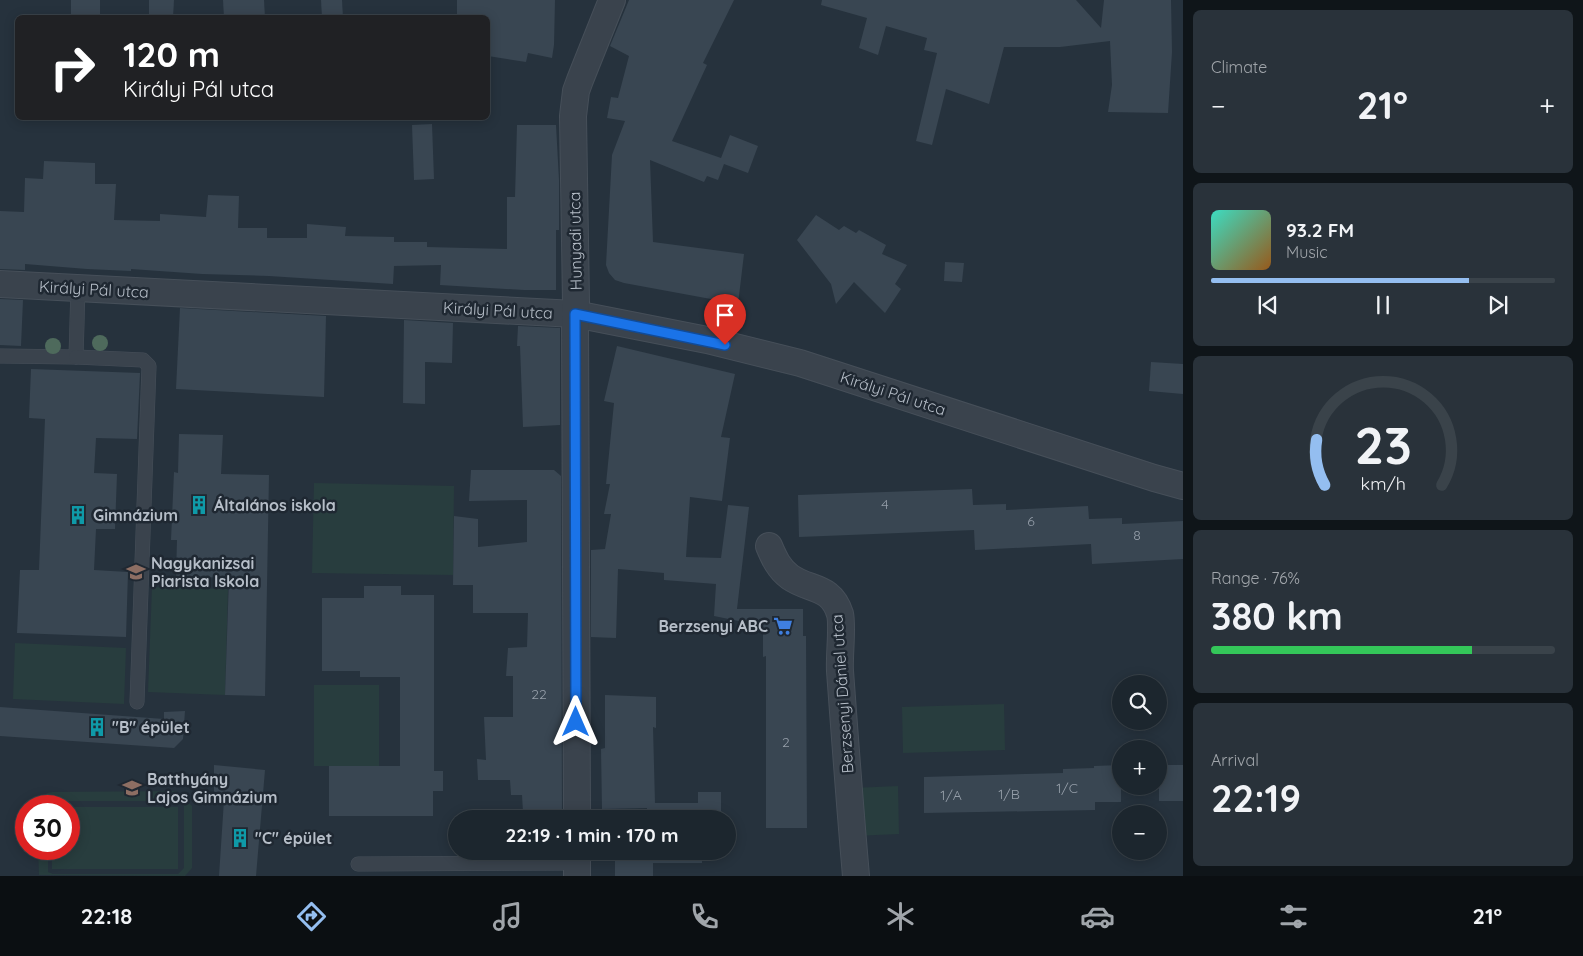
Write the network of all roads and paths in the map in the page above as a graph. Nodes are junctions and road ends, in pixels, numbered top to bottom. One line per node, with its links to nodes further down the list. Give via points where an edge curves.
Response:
1 (612, 0): 4 (street, Hunyadi utca, via 580,80 574,104)
2 (0, 284): 3 (street, Királyi Pál utca)
3 (78, 288): 4 (street, Királyi Pál utca); 6 (lane)
4 (575, 314): 7 (street, Királyi Pál utca, via 800,362); 10 (street, Hunyadi utca)
5 (0, 356): 6 (lane)
6 (76, 356): 9 (lane, via 144,360 149,366)
7 (1183, 486)
8 (769, 546): 13 (street, Berzsenyi Dániel utca, via 779,567 788,576 821,590 833,599 840,615 840,665)
9 (137, 702)
10 (576, 810)
11 (358, 864): 12 (lane)
12 (577, 864)
13 (856, 876)

